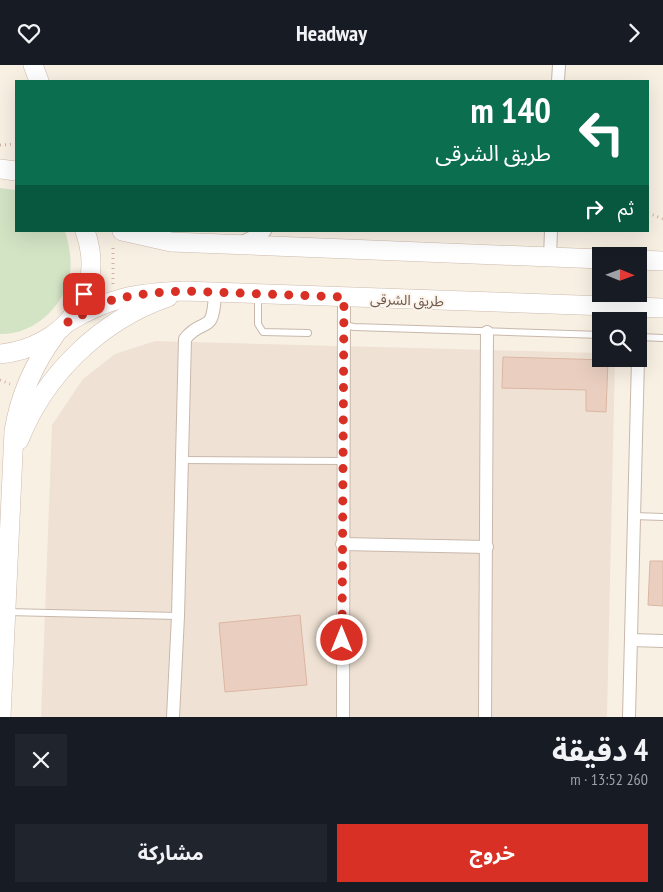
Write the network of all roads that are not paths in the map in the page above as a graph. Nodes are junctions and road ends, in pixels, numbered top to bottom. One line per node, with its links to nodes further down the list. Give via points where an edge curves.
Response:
1 (25, 65): 4 (main road)
2 (33, 65): 5 (main road)
3 (559, 65): 6 (street)
4 (25, 80)
5 (39, 80)
6 (558, 80)
7 (0, 169): 8 (main road)
8 (15, 171)
9 (85, 232): 27 (main road, via 91,262 88,284 80,304)
10 (189, 232): 14 (main road)
11 (263, 232): 14 (street)
12 (551, 232): 15 (street)
13 (119, 236): 14 (main road)
14 (237, 245): 15 (main road)
15 (550, 257): 16 (main road)
16 (592, 259)
17 (648, 260): 18 (main road)
18 (663, 261)
19 (184, 291): 20 (main road, طريق الشرقى); 27 (main road, طريق الشرقى, via 114,299); 35 (main road, via 127,315 77,352 40,399 23,428)
20 (215, 293): 21 (main road, طريق الشرقى); 36 (street, via 212,319 185,339)
21 (258, 294): 22 (main road, طريق الشرقى); 29 (lane, via 258,324 263,332)
22 (344, 297): 23 (main road, طريق الشرقى); 26 (street)
23 (639, 308): 24 (main road, طريق الشرقى); 25 (street)
24 (663, 308)
25 (639, 312)
26 (343, 325): 28 (lane); 37 (street)
27 (61, 329): 33 (main road, طريق الشرقى, via 37,346); 35 (main road, via 33,368 23,391)
28 (487, 332): 30 (lane); 41 (street)
29 (308, 333)
30 (592, 335)
31 (647, 337): 32 (lane)
32 (663, 338)
33 (0, 354)
34 (638, 367): 38 (street)
35 (12, 457): 42 (main road)
36 (182, 460): 37 (lane); 43 (street)
37 (342, 461): 40 (street)
38 (634, 516): 39 (lane); 44 (street)
39 (663, 517)
40 (342, 544): 41 (street); 48 (street)
41 (487, 547): 49 (street)
42 (6, 612): 43 (lane); 46 (main road)
43 (178, 616): 47 (street)
44 (631, 640): 45 (street); 50 (street)
45 (663, 641)
46 (1, 717)
47 (173, 717)
48 (343, 717)
49 (485, 717)
50 (629, 717)

